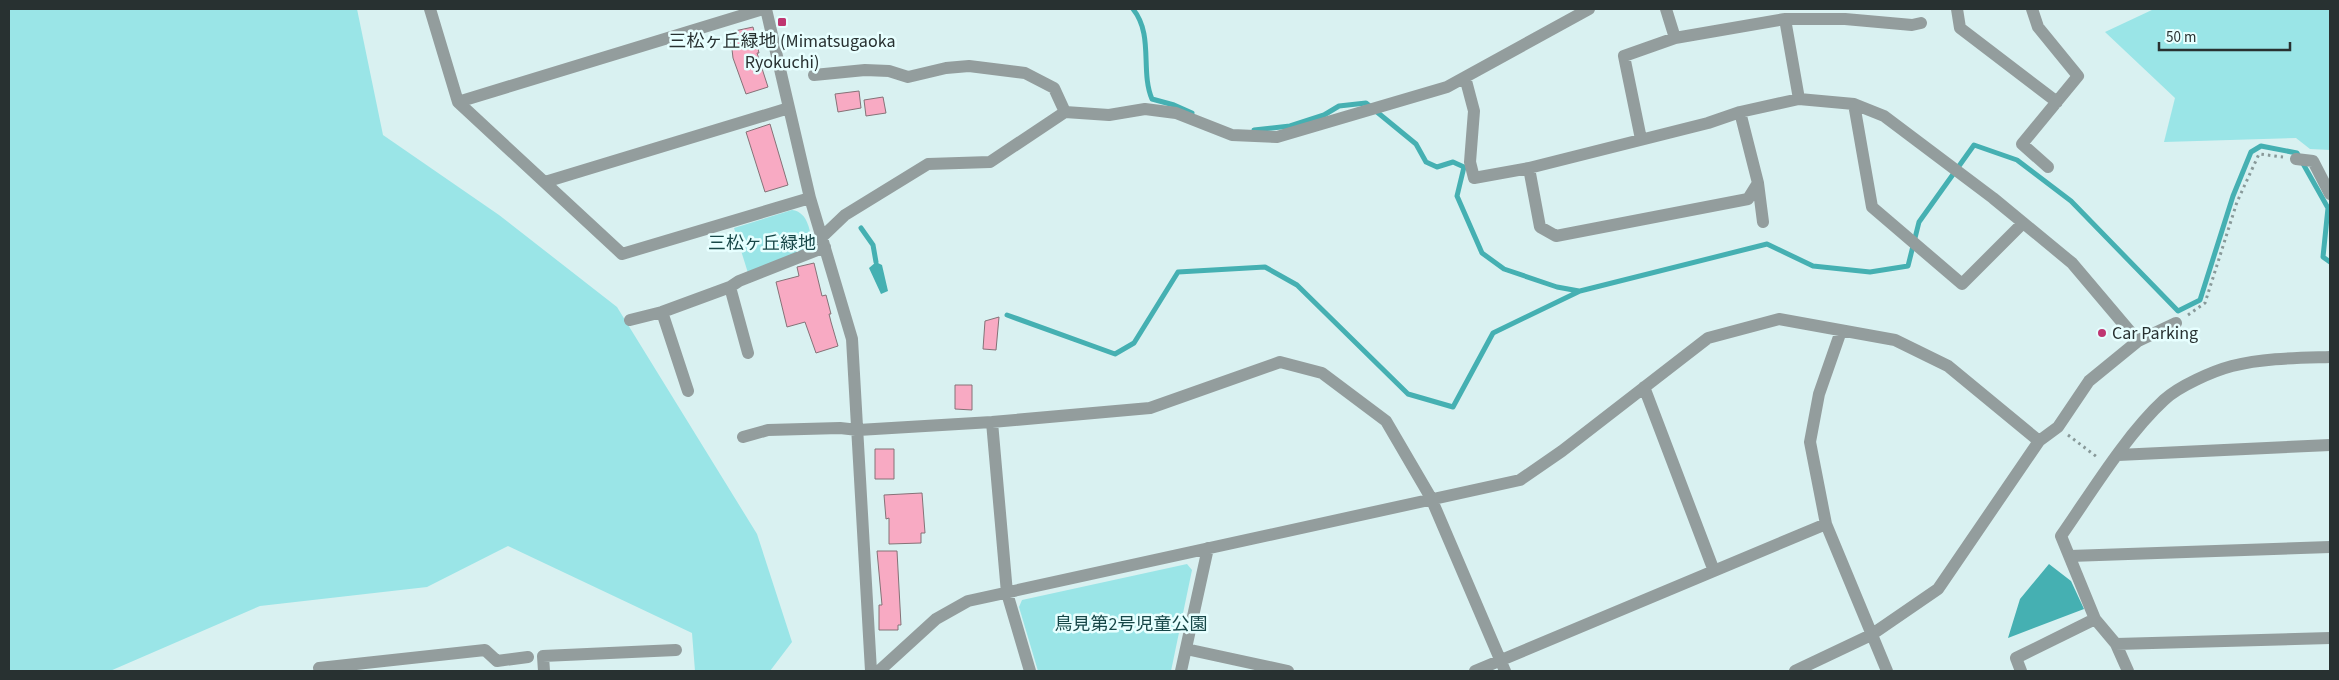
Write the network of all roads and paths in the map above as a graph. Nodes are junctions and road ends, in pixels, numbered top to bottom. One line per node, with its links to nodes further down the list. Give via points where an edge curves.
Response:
1 (430, 9): 13 (street)
2 (764, 9): 13 (street); 16 (street)
3 (1589, 9): 11 (street)
4 (1666, 9): 9 (street)
5 (1957, 9): 14 (street, via 1960,28)
6 (2032, 9): 14 (street, via 2038,26 2078,76)
7 (1784, 19): 8 (street); 9 (street); 12 (street)
8 (1921, 23)
9 (1676, 38): 19 (street, via 1624,56)
10 (814, 75): 17 (street, via 865,70 908,77 946,68 1000,69 1025,74 1054,88)
11 (1465, 77): 17 (street, via 1447,87 1277,137 1232,135 1176,113 1145,109 1109,115); 22 (street, via 1474,111 1470,162 1474,178)
12 (1799, 99): 15 (street); 18 (street)
13 (458, 102): 23 (street)
14 (2057, 102): 21 (street, via 2022,144)
15 (1854, 104): 28 (street, via 1884,116); 28 (street, via 1872,207 1962,284)
16 (789, 108): 23 (street); 26 (street)
17 (1064, 112): 29 (street, via 990,162 928,164 844,215)
18 (1740, 112): 19 (street); 24 (street)
19 (1641, 139): 22 (street)
20 (2296, 159): 25 (street, via 2313,161); 33 (path, via 2260,154 2237,202 2205,303)
21 (2048, 167)
22 (1529, 168): 24 (street, via 1540,227 1556,236 1748,199)
23 (545, 182): 26 (street, via 622,254)
24 (1758, 183): 27 (street)
25 (2330, 194)
26 (810, 198): 29 (street)
27 (1763, 222)
28 (2023, 223): 35 (street, via 2072,263)
29 (823, 242): 30 (street); 42 (street, via 852,339)
30 (730, 287): 31 (street); 36 (street)
31 (662, 312): 32 (street); 39 (street)
32 (630, 320)
33 (2176, 323): 35 (street)
34 (1841, 331): 38 (street, via 1780,320 1708,338); 44 (street, via 1895,340 1948,366); 49 (street, via 1819,394 1810,442)
35 (2138, 341): 41 (street, via 2089,381)
36 (748, 353)
37 (2330, 357): 46 (street, via 2267,360 2231,366 2197,380 2166,398)
38 (1644, 387): 48 (street, via 1520,480); 53 (street)
39 (688, 391)
40 (992, 422): 42 (street); 48 (street, via 1150,408 1280,362 1322,372 1386,421); 54 (street)
41 (2058, 427): 44 (street); 47 (path)
42 (858, 430): 43 (street, via 768,430); 65 (street)
43 (743, 437)
44 (2039, 441): 56 (street, via 1938,589)
45 (2330, 445): 46 (street)
46 (2118, 455): 47 (street)
47 (2110, 467): 52 (street, via 2061,536)
48 (1431, 498): 51 (street); 62 (street)
49 (1826, 524): 53 (street); 56 (street)
50 (2330, 547): 52 (street)
51 (1208, 548): 54 (street); 59 (street)
52 (2070, 556): 55 (street)
53 (1714, 571): 62 (street)
54 (1006, 593): 66 (street, via 968,601 936,619); 67 (street)
55 (2095, 619): 58 (street); 73 (street, via 2016,658)
56 (1871, 635): 71 (street); 72 (street)
57 (2330, 638): 58 (street)
58 (2116, 644): 74 (street)
59 (1186, 648): 68 (street); 69 (street)
60 (676, 650): 64 (street, via 543,656)
61 (528, 657): 63 (street, via 497,661 485,650 319,668)
62 (1502, 666): 70 (street)
63 (321, 671)
64 (544, 671)
65 (871, 671)
66 (879, 671)
67 (1030, 671)
68 (1181, 671)
69 (1288, 671)
70 (1475, 671)
71 (1795, 671)
72 (1887, 671)
73 (2021, 671)
74 (2128, 671)

